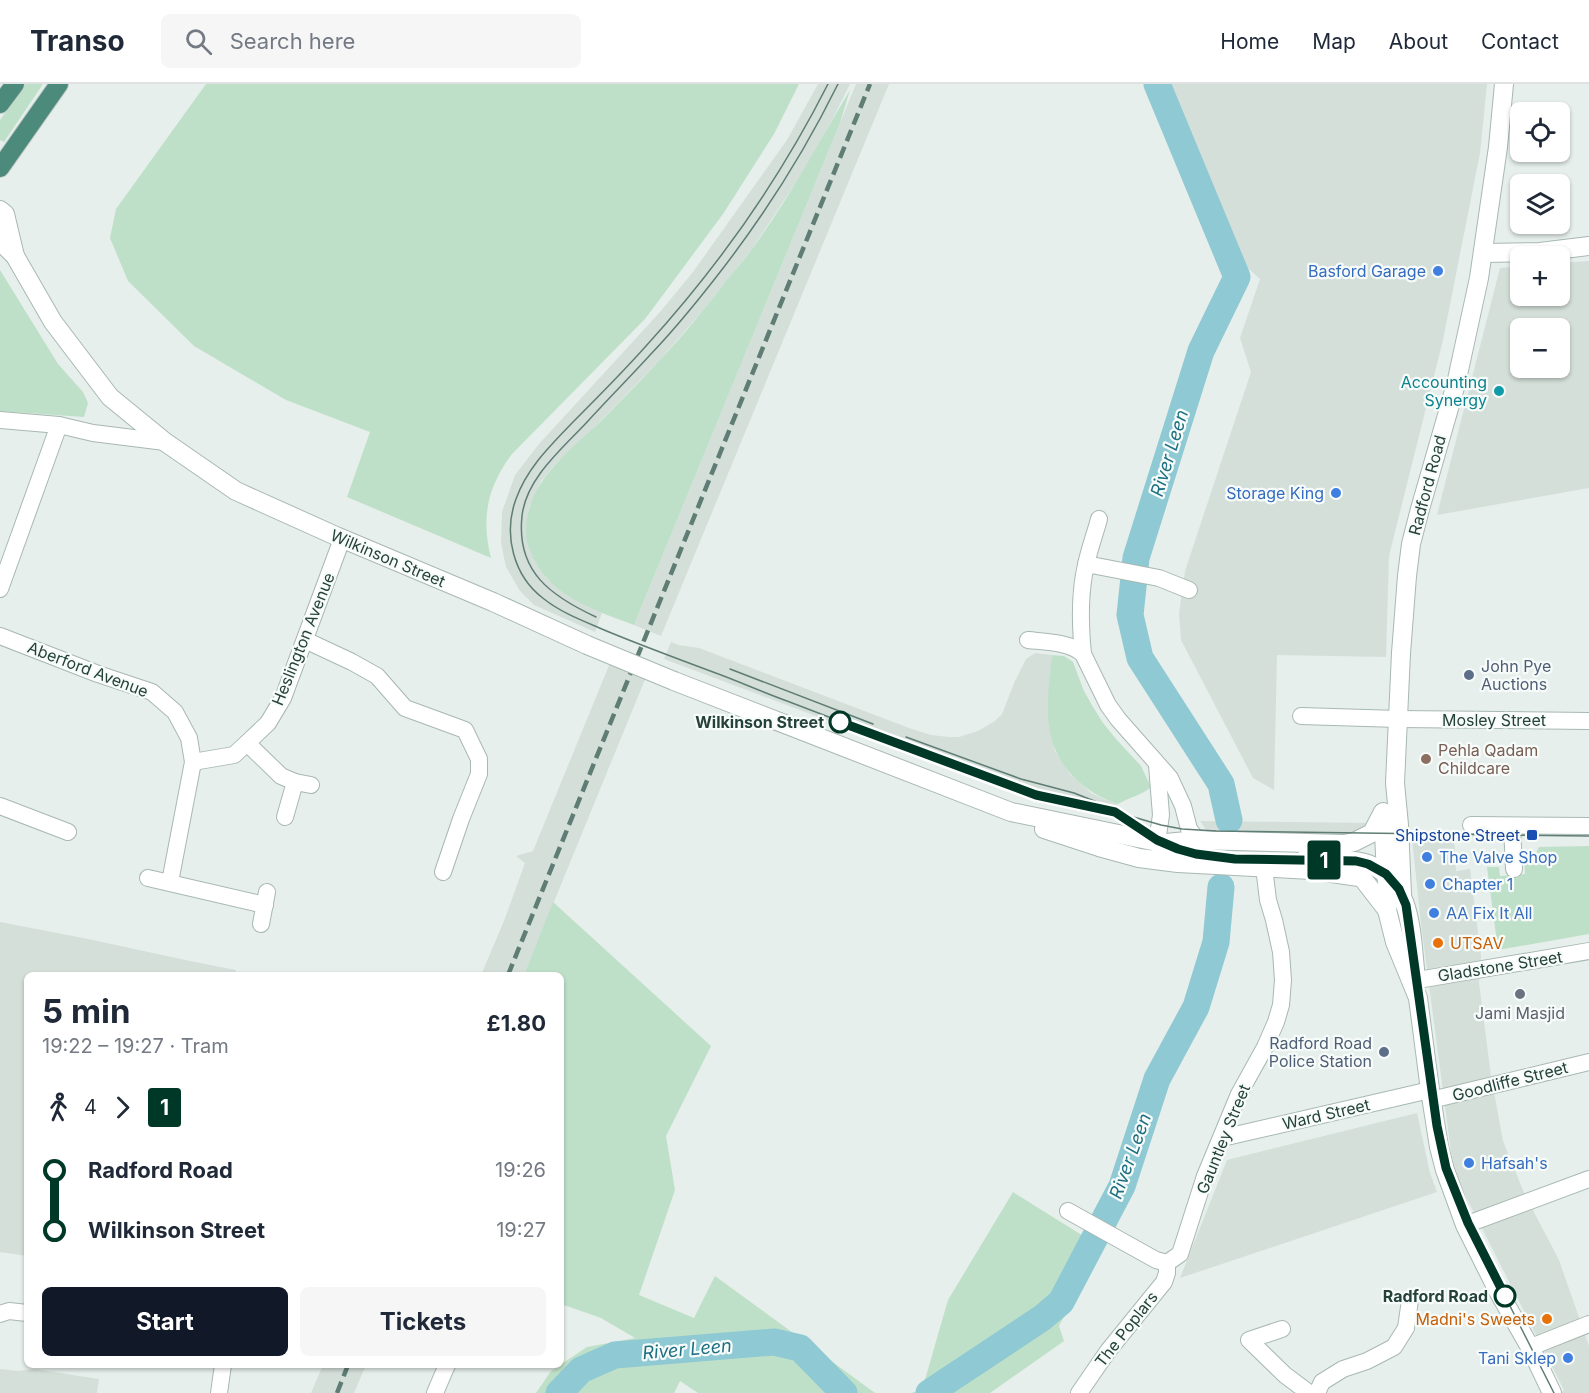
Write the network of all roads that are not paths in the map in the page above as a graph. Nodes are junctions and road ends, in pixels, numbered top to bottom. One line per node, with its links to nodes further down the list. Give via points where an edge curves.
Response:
1 (15, 84): 4 (highway)
2 (59, 84): 5 (highway)
3 (1504, 84): 9 (street, Radford Road)
4 (0, 104)
5 (0, 168)
6 (0, 210): 10 (street, Wilkinson Street, via 5,214)
7 (0, 241): 10 (street, Wilkinson Street)
8 (1589, 246): 9 (street)
9 (1483, 253): 24 (street, Radford Road, via 1456,384 1412,544)
10 (15, 256): 13 (street, Wilkinson Street, via 53,322 111,397)
11 (0, 420): 12 (street)
12 (59, 425): 13 (street); 17 (street)
13 (165, 442): 15 (street, Wilkinson Street, via 236,491)
14 (1100, 519): 16 (street)
15 (342, 538): 20 (street, Heslington Avenue); 32 (street, Wilkinson Street, bridge, via 674,681)
16 (1086, 564): 18 (street, via 1159,578); 22 (street, via 1081,593)
17 (0, 589)
18 (1189, 590)
19 (0, 636): 27 (street, Aberford Avenue, via 152,692 175,712 189,738)
20 (305, 640): 26 (street, Heslington Avenue, via 283,698 268,723); 46 (street, via 377,676 405,708 465,730 479,759 479,774)
21 (1028, 640): 22 (street, via 1071,646)
22 (1083, 654): 28 (street, via 1108,705)
23 (1300, 716): 24 (street, Mosley Street)
24 (1398, 719): 25 (street, Mosley Street); 29 (street, Radford Road)
25 (1589, 721)
26 (247, 743): 27 (street, Heslington Avenue, via 234,755); 35 (street, via 281,776 303,783)
27 (193, 762): 50 (street, Aberford Avenue)
28 (1157, 765): 40 (street, via 1170,778); 41 (street)
29 (1395, 783): 33 (street, Radford Road); 42 (street, Radford Road)
30 (31, 799): 34 (street)
31 (0, 806): 34 (street)
32 (1011, 812): 41 (street, Wilkinson Street); 43 (street, Wilkinson Street, via 1039,827 1099,848 1139,858)
33 (1383, 812): 40 (street, Wilkinson Street, via 1372,833 1344,844); 47 (street, Radford Road)
34 (25, 816): 39 (street)
35 (285, 817)
36 (1471, 825): 37 (street)
37 (1512, 826): 38 (street); 45 (street)
38 (1589, 826)
39 (68, 832)
40 (1197, 840): 41 (street, Wilkinson Street)
41 (1161, 843): 43 (street, via 1161,853); 47 (street, via 1196,854 1235,859 1356,861)
42 (1400, 852): 47 (street, via 1395,866); 51 (street, Radford Road)
43 (1197, 863): 44 (street, Wilkinson Street)
44 (1264, 867): 49 (street, Wilkinson Street); 58 (street, Gauntley Street, via 1281,952 1281,1005)
45 (1514, 869)
46 (443, 872)
47 (1386, 874): 49 (street); 51 (street); 52 (street, Radford Road)
48 (148, 878): 50 (street)
49 (1363, 879): 52 (street)
50 (170, 882): 53 (street, via 266,899)
51 (1402, 894): 55 (street)
52 (1387, 910): 55 (street, Radford Road, via 1395,942)
53 (261, 924)
54 (1589, 951): 55 (street, Gladstone Street)
55 (1415, 986): 57 (street, Radford Road)
56 (1589, 1062): 57 (street, Goodliffe Street)
57 (1430, 1095): 58 (street, Ward Street); 61 (street, Radford Road, via 1445,1170)
58 (1222, 1138): 62 (street, Gauntley Street, via 1205,1176 1180,1254)
59 (1589, 1179): 61 (street)
60 (1068, 1211): 62 (street)
61 (1465, 1225): 68 (street, Radford Road)
62 (1167, 1263): 74 (street, The Poplars, via 1164,1282)
63 (1410, 1300): 76 (street, via 1406,1328 1395,1347 1343,1369 1322,1382)
64 (24, 1313): 65 (street)
65 (0, 1314)
66 (1589, 1324): 68 (street)
67 (1282, 1329): 75 (street, via 1249,1340 1284,1375)
68 (1531, 1349): 71 (street, Radford Road)
69 (223, 1368): 72 (street)
70 (446, 1368): 73 (street)
71 (1546, 1390)
72 (219, 1393)
73 (435, 1393)
74 (1078, 1393)
75 (1309, 1393)
76 (1317, 1393)

